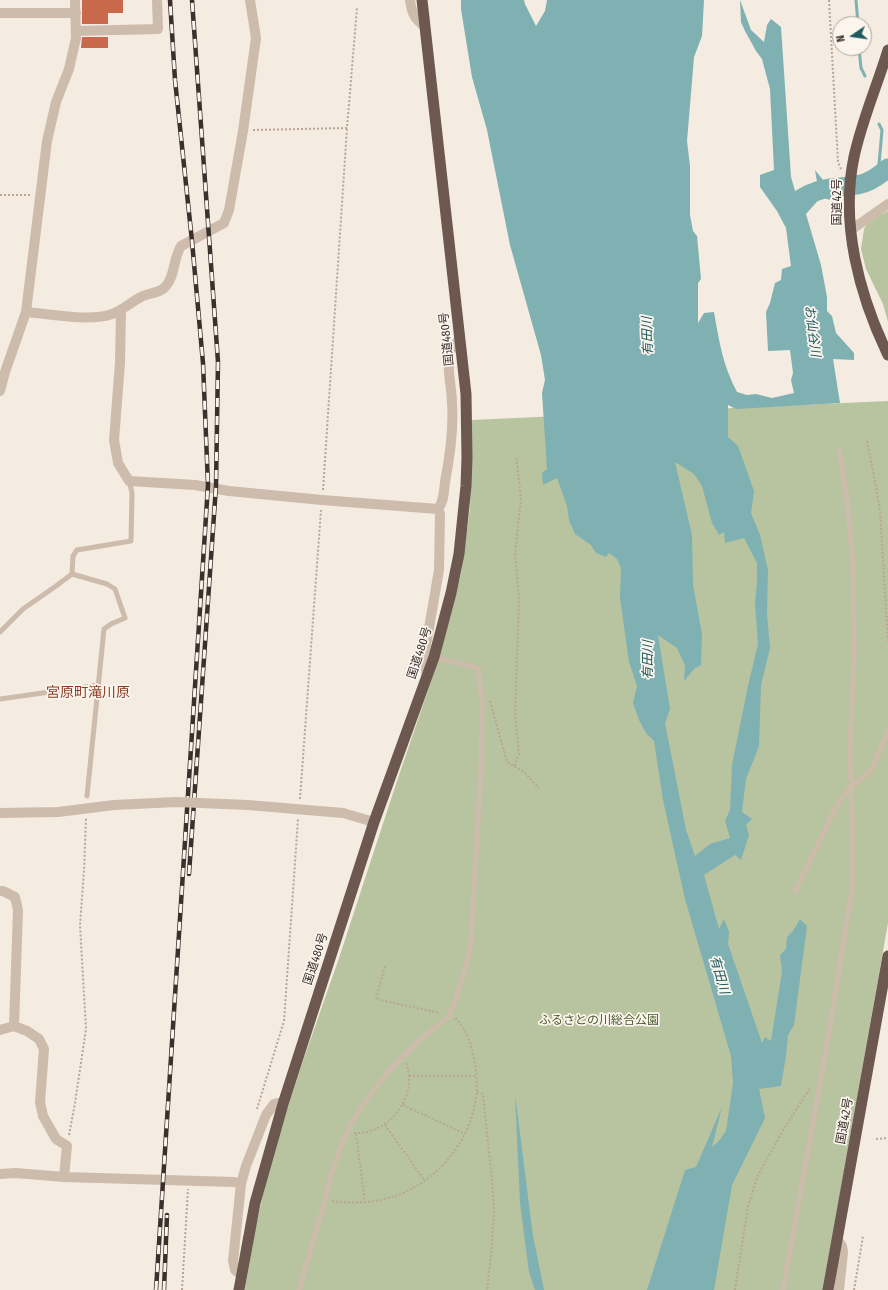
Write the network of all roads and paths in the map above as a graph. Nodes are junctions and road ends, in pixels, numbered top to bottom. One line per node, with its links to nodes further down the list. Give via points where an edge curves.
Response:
1 (75, 0): 9 (street)
2 (156, 0): 11 (street, via 158,29)
3 (250, 0): 14 (street, via 256,38)
4 (410, 0): 10 (street, via 412,12)
5 (422, 0): 10 (highway, 国道480号)
6 (829, 0): 15 (path, via 838,162)
7 (357, 8): 13 (path)
8 (0, 13): 9 (street)
9 (76, 13): 11 (street)
10 (425, 27): 22 (highway, 国道480号)
11 (76, 31): 17 (street, via 69,69 56,102 47,141)
12 (888, 50): 19 (highway, 国道42号, via 854,158 849,192)
13 (347, 128): 14 (path); 30 (path)
14 (243, 131): 20 (street, via 229,210 224,223 181,246 164,290 141,297)
15 (841, 170)
16 (0, 195): 17 (path)
17 (41, 195): 21 (street)
18 (888, 204): 19 (street)
19 (851, 230): 23 (highway, 国道42号, via 863,290)
20 (121, 310): 21 (street, via 112,314 83,317); 29 (street, via 114,440 118,463)
21 (26, 312): 24 (street)
22 (460, 339): 31 (street, via 449,356 452,427 445,485); 35 (highway, 国道480号, via 466,394 466,486 459,554)
23 (888, 355)
24 (2, 372): 25 (street)
25 (0, 391)
26 (867, 441): 34 (path, via 880,511)
27 (839, 450): 42 (lane, via 849,511 853,566 854,656 850,752)
28 (516, 456): 41 (path, via 521,498 515,555 519,599 515,714 520,754)
29 (129, 481): 30 (street, via 195,485); 32 (lane, via 132,493 131,541 77,550 73,556)
30 (322, 500): 31 (street); 45 (path)
31 (438, 509): 36 (street, via 439,570 424,657)
32 (72, 574): 33 (lane, via 23,609); 37 (lane, via 107,584 115,589 124,618 104,630)
33 (0, 632)
34 (888, 641)
35 (434, 657): 36 (highway, 国道480号); 38 (lane, via 478,668)
36 (427, 677): 48 (highway, 国道480号)
37 (99, 685): 39 (lane); 44 (lane)
38 (480, 685): 41 (path, via 487,689 507,762); 53 (lane, via 481,769 470,950 456,1002)
39 (0, 699)
40 (888, 731): 42 (lane, via 872,769)
41 (514, 766): 43 (path, via 524,772)
42 (852, 786): 50 (lane, via 835,809); 86 (lane, via 850,904)
43 (538, 788)
44 (87, 796): 70 (path, via 80,925 86,1029)
45 (300, 801)
46 (0, 813): 48 (street, bridge, via 58,812 114,805 176,802 248,805 342,814)
47 (298, 816): 63 (path, via 284,1021)
48 (374, 822): 61 (highway, 国道480号)
49 (0, 891): 54 (street, via 15,897 18,910)
50 (795, 891)
51 (888, 956): 79 (highway, 国道42号)
52 (385, 966): 53 (path, via 376,999)
53 (449, 1016): 56 (lane); 58 (path, via 460,1022 468,1037)
54 (14, 1026): 55 (street); 70 (street, via 39,1039 44,1049 40,1102 43,1116 56,1139)
55 (0, 1030)
56 (402, 1057): 57 (path); 65 (lane, via 369,1096)
57 (409, 1076): 58 (path); 62 (path)
58 (477, 1076): 60 (path)
59 (814, 1083): 85 (path, via 758,1175 748,1206)
60 (477, 1092): 67 (path, via 471,1121); 84 (path, via 483,1094 493,1196)
61 (282, 1104): 75 (street, via 274,1104 266,1115); 80 (highway, 国道480号, via 254,1203)
62 (403, 1105): 64 (path); 67 (path)
63 (257, 1111)
64 (385, 1124): 66 (path); 74 (path)
65 (347, 1132): 66 (path); 76 (lane, via 334,1165)
66 (356, 1134): 77 (path)
67 (465, 1134): 74 (path, via 449,1159)
68 (888, 1138): 69 (path)
69 (876, 1139)
70 (67, 1146): 72 (street)
71 (0, 1174): 72 (street)
72 (64, 1177): 73 (street)
73 (189, 1181): 75 (street); 81 (path)
74 (425, 1181): 77 (path, via 395,1196)
75 (241, 1184): 80 (street, via 233,1261)
76 (325, 1200): 77 (path); 83 (lane)
77 (365, 1202)
78 (863, 1236): 89 (path)
79 (837, 1239): 87 (highway, 国道42号); 88 (street, via 843,1252)
80 (241, 1276): 82 (highway, 国道480号)
81 (182, 1290)
82 (239, 1290)
83 (299, 1290)
84 (487, 1290)
85 (735, 1290)
86 (783, 1290)
87 (828, 1290)
88 (839, 1290)
89 (854, 1290)

